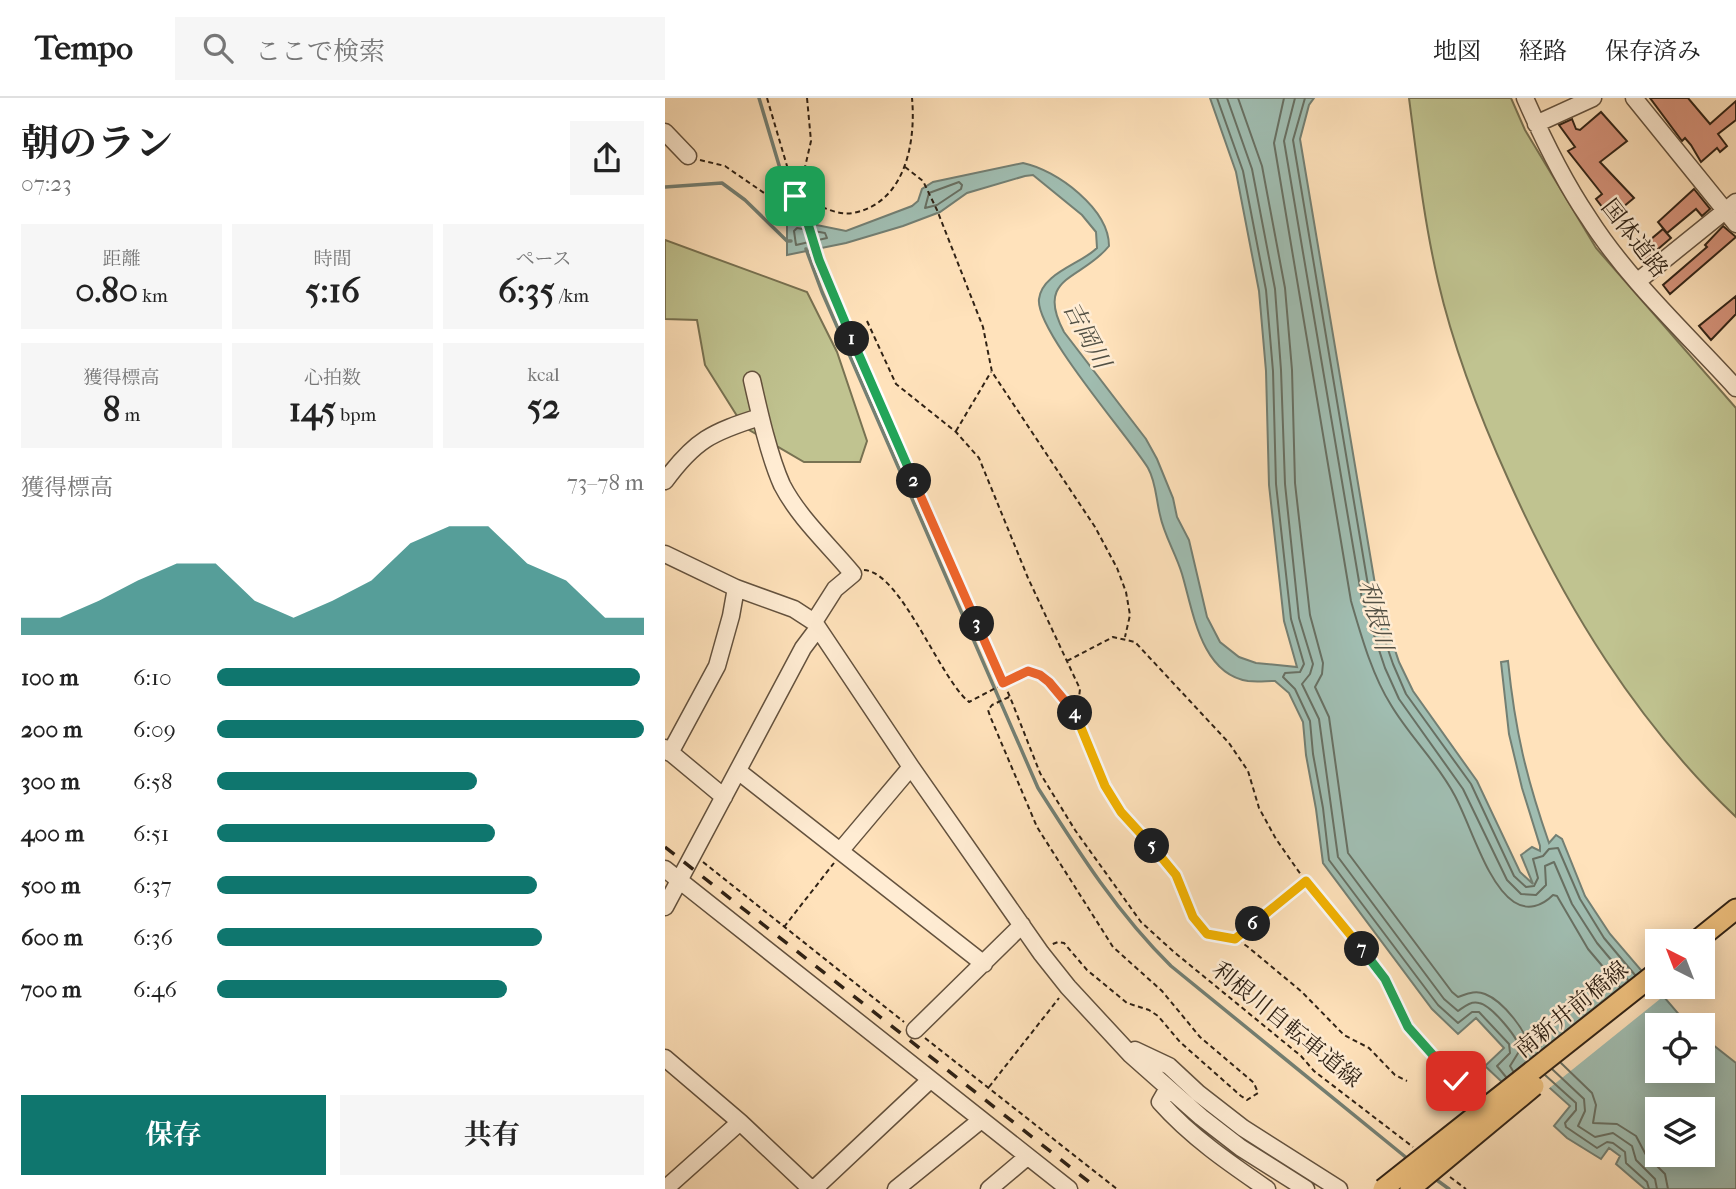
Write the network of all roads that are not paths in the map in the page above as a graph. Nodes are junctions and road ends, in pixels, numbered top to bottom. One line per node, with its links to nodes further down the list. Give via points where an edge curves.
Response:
1 (1525, 98): 4 (street, 国体道路)
2 (1593, 98): 4 (street)
3 (1634, 98): 7 (street)
4 (1537, 124): 9 (street, 国体道路, via 1588,219)
5 (665, 132): 6 (street)
6 (688, 156)
7 (1730, 206): 8 (street); 9 (street)
8 (1736, 224)
9 (1638, 281): 11 (street, 国体道路)
10 (753, 380): 12 (street)
11 (1736, 388)
12 (760, 417): 13 (street, via 721,429 685,454); 16 (street, via 782,485 853,574 835,589)
13 (665, 481)
14 (665, 554): 15 (street)
15 (736, 588): 16 (street, via 794,609); 17 (street, via 717,666)
16 (816, 625): 18 (street); 19 (street)
17 (668, 750): 20 (street)
18 (911, 767): 21 (street); 26 (street)
19 (738, 771): 20 (street); 21 (street)
20 (724, 797): 23 (street)
21 (842, 851): 30 (street)
22 (665, 869): 23 (street)
23 (680, 880): 24 (street); 36 (street)
24 (665, 907)
25 (1736, 909): 28 (main road)
26 (1022, 925): 30 (street); 34 (street, via 1068,987)
27 (1736, 925): 29 (main road)
28 (1711, 929)
29 (1715, 942)
30 (984, 964): 33 (street)
31 (1645, 982): 49 (main road, 南新井前橋線, bridge)
32 (1645, 998): 50 (main road, 南新井前橋線, bridge)
33 (915, 1030)
34 (1131, 1055): 37 (street); 41 (street, via 1135,1050 1166,1063 1232,1120)
35 (665, 1058): 39 (street)
36 (930, 1080): 38 (street); 43 (street)
37 (1168, 1088): 47 (street, via 1160,1102 1172,1115); 48 (street, via 1223,1136)
38 (981, 1120): 40 (street); 44 (street)
39 (740, 1122): 42 (street); 43 (street)
40 (1027, 1157): 45 (street); 46 (street)
41 (1337, 1188)
42 (665, 1189)
43 (813, 1189)
44 (896, 1189)
45 (989, 1189)
46 (1069, 1189)
47 (1268, 1189)
48 (1305, 1189)
49 (1383, 1189)
50 (1410, 1189)

